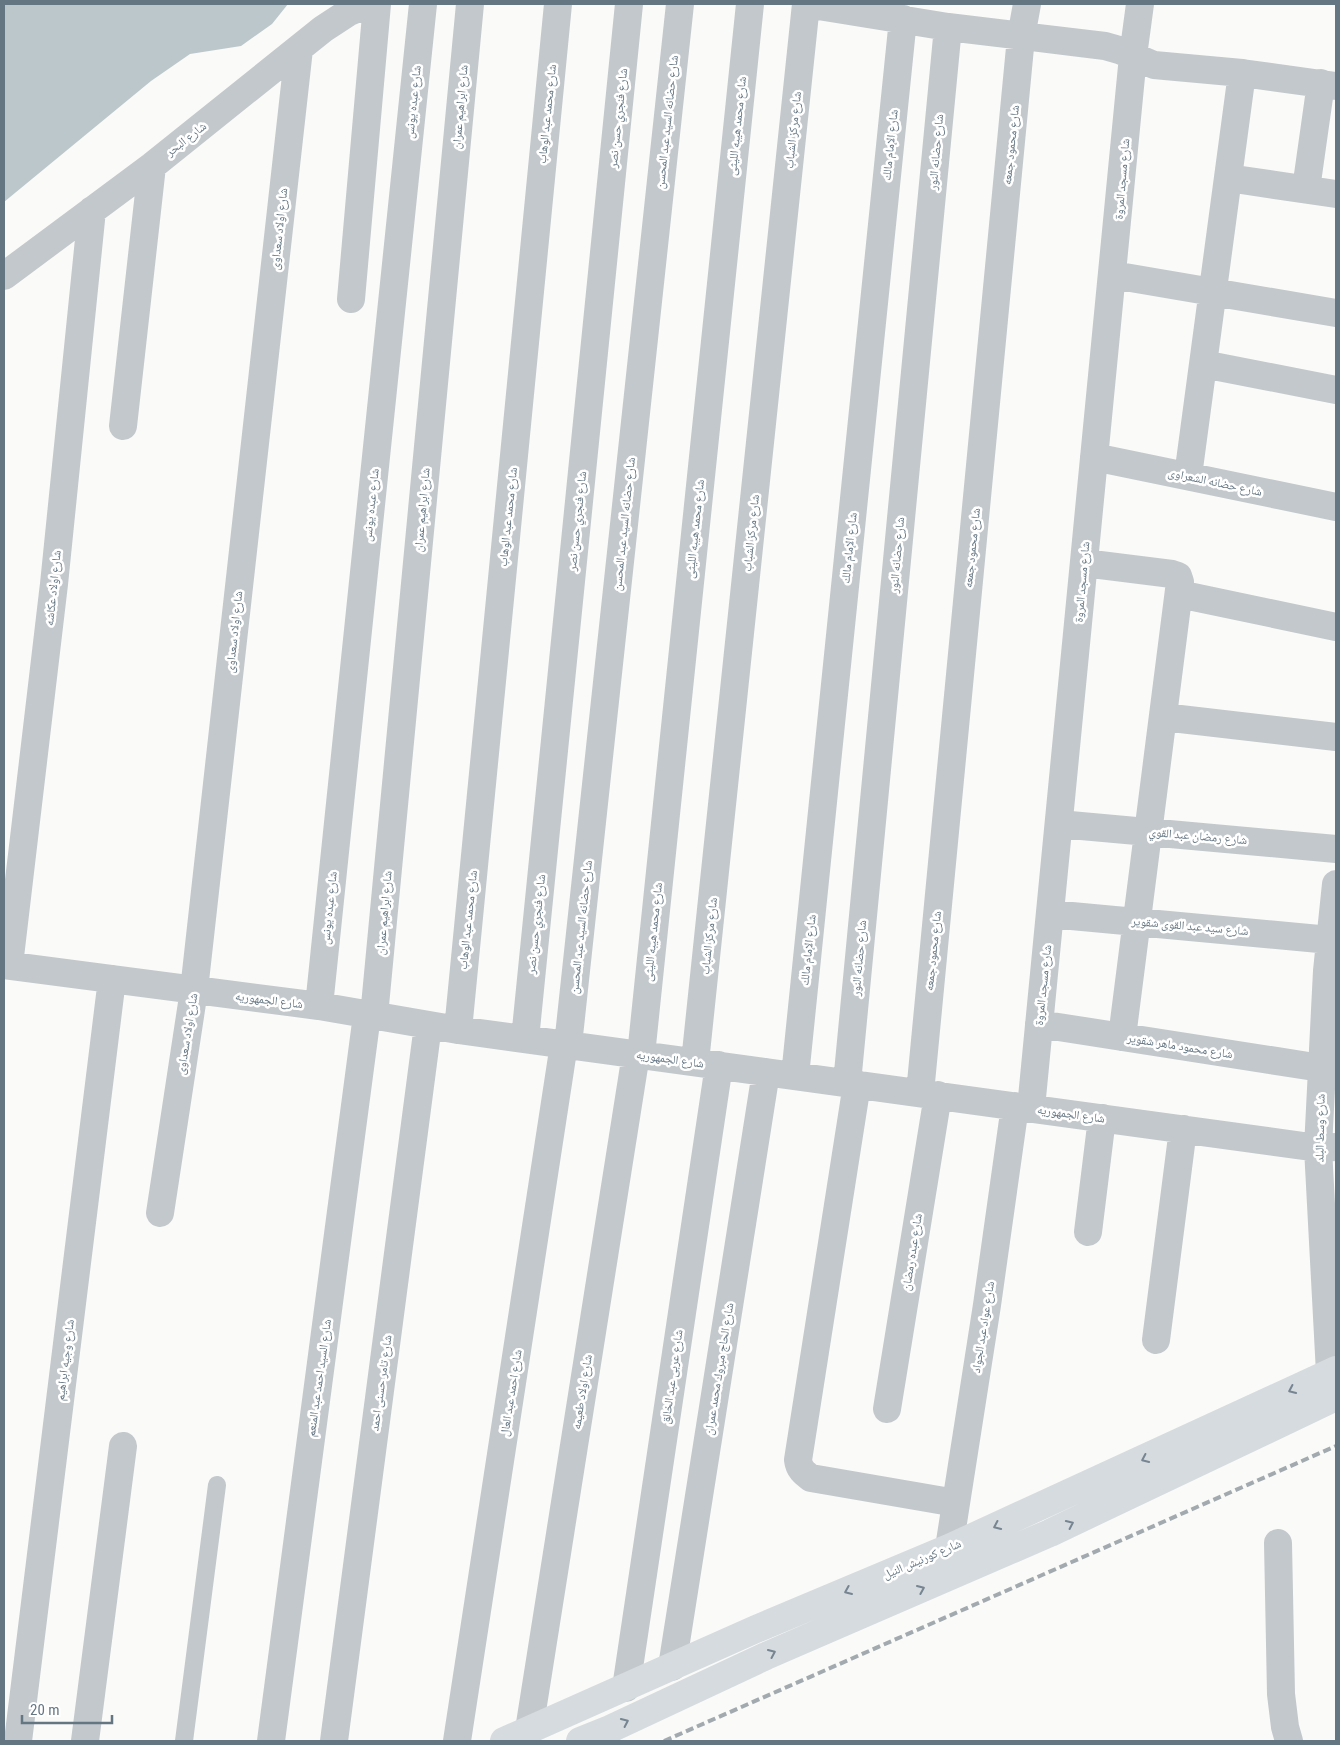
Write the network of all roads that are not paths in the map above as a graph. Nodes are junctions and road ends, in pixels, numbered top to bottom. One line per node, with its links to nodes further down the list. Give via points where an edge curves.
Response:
1 (368, 4): 15 (street, شارع البحر, via 349,12)
2 (377, 4): 27 (street)
3 (423, 4): 51 (street, شارع عبده يونس)
4 (470, 4): 52 (street, شارع ابراهيم عمران)
5 (558, 4): 55 (street, شارع محمد عبد الوهاب)
6 (629, 4): 57 (street, شارع فنجري حسن نصر)
7 (680, 4): 58 (street, شارع حضانه السيد عبد المحسن)
8 (750, 4): 59 (street, شارع محمد هيبه الليثى)
9 (806, 4): 12 (street); 60 (street, شارع مركز الشباب)
10 (1027, 4): 14 (street, شارع محمود جمعه)
11 (1140, 4): 16 (street, شارع مسجد المروة)
12 (903, 19): 13 (street); 63 (street, شارع الإمام مالك)
13 (948, 27): 14 (street); 64 (street, شارع حضانه النور)
14 (1021, 37): 16 (street, via 1105,46); 65 (street, شارع محمود جمعه)
15 (299, 49): 19 (street, شارع البحر); 50 (street, شارع اولاد سعداوى)
16 (1133, 56): 17 (street, via 1154,65); 24 (street, شارع مسجد المروة)
17 (1242, 73): 18 (street); 20 (street)
18 (1329, 85): 21 (street)
19 (152, 166): 23 (street, شارع البحر); 31 (street)
20 (1228, 178): 21 (street); 26 (street)
21 (1306, 189): 22 (street)
22 (1336, 194)
23 (92, 210): 25 (street, شارع البحر); 47 (street, شارع اولاد عكاشه, via 54,584)
24 (1113, 275): 26 (street); 32 (street, شارع مسجد المروة)
25 (4, 276)
26 (1212, 292): 28 (street); 29 (street)
27 (351, 299)
28 (1336, 313)
29 (1203, 364): 30 (street); 33 (street)
30 (1336, 390)
31 (123, 426)
32 (1094, 457): 33 (street, شارع حضانه الشعراوى); 35 (street, شارع مسجد المروة)
33 (1188, 476): 34 (street, شارع حضانه الشعراوى)
34 (1336, 506)
35 (1084, 563): 36 (street, via 1176,574 1180,582); 40 (street, شارع مسجد المروة)
36 (1179, 594): 37 (street); 38 (street)
37 (1336, 627)
38 (1163, 716): 39 (street); 41 (street)
39 (1336, 737)
40 (1059, 824): 41 (street, شارع رمضان عبد القوي); 44 (street, شارع مسجد المروة)
41 (1148, 832): 42 (street, شارع رمضان عبد القوي); 45 (street)
42 (1336, 849)
43 (1336, 884): 46 (street, شارع وسط البلد)
44 (1050, 914): 45 (street, شارع سيد عبد القوى شقوير); 53 (street, شارع مسجد المروة)
45 (1136, 921): 46 (street, شارع سيد عبد القوى شقوير); 56 (street)
46 (1333, 924): 48 (street, شارع وسط البلد)
47 (6, 965): 49 (street, شارع الجمهوريه)
48 (1332, 971): 62 (street, شارع وسط البلد)
49 (112, 979): 50 (street, شارع الجمهوريه); 83 (street, شارع وجيه ابراهيم)
50 (194, 990): 51 (street, شارع الجمهوريه); 70 (street, شارع اولاد سعداوى)
51 (319, 1006): 52 (street, شارع الجمهوريه)
52 (371, 1016): 54 (street, شارع الجمهوريه); 86 (street, شارع السيد احمد عبد المنعم)
53 (1039, 1024): 56 (street, شارع محمود ماهر شقوير); 66 (street, شارع مسجد المروة)
54 (428, 1025): 55 (street, شارع الجمهوريه); 87 (street, شارع تامر حسنى احمد)
55 (458, 1030): 57 (street, شارع الجمهوريه)
56 (1122, 1037): 62 (street, شارع محمود ماهر شقوير)
57 (525, 1039): 58 (street, شارع الجمهوريه)
58 (566, 1045): 59 (street, شارع الجمهوريه); 88 (street, شارع احمد عبد العال)
59 (638, 1054): 60 (street, شارع الجمهوريه); 82 (street, شارع اولاد طعيمه)
60 (707, 1064): 61 (street, شارع الجمهوريه); 81 (street, شارع عربى عبد الخالق)
61 (766, 1072): 63 (street, شارع الجمهوريه); 80 (street, شارع الحاج مبروك محمد عمران)
62 (1326, 1072): 69 (street, شارع وسط البلد)
63 (795, 1076): 64 (street, شارع الجمهوريه)
64 (852, 1084): 65 (street, شارع الجمهوريه); 77 (street, شارع حضانه النور, via 799,1466 811,1478)
65 (929, 1094): 66 (street, شارع الجمهوريه); 74 (street, شارع عبده رمضان)
66 (1023, 1107): 67 (street, شارع الجمهوريه); 77 (street, شارع عواد عبد الجواد)
67 (1102, 1118): 68 (street, شارع الجمهوريه); 71 (street)
68 (1184, 1129): 69 (street, شارع الجمهوريه); 72 (street)
69 (1327, 1147): 73 (street, شارع وسط البلد)
70 (160, 1213)
71 (1088, 1232)
72 (1156, 1340)
73 (1334, 1380): 79 (main road, شارع كورنيش النيل, one-way to 79); 90 (main road, one-way to 73, via 1050,1533)
74 (887, 1408)
75 (122, 1446): 84 (street)
76 (217, 1485): 85 (lane)
77 (956, 1503): 79 (street, شارع عواد عبد الجواد)
78 (1278, 1543): 91 (street, via 1281,1694)
79 (949, 1548): 80 (main road, شارع كورنيش النيل, one-way to 80)
80 (672, 1667): 81 (main road, شارع كورنيش النيل)
81 (626, 1688): 82 (main road, شارع كورنيش النيل)
82 (529, 1730): 89 (main road, شارع كورنيش النيل)
83 (18, 1741)
84 (85, 1741)
85 (184, 1741)
86 (271, 1741)
87 (334, 1741)
88 (457, 1741)
89 (504, 1741)
90 (580, 1741)
91 (1288, 1741)

